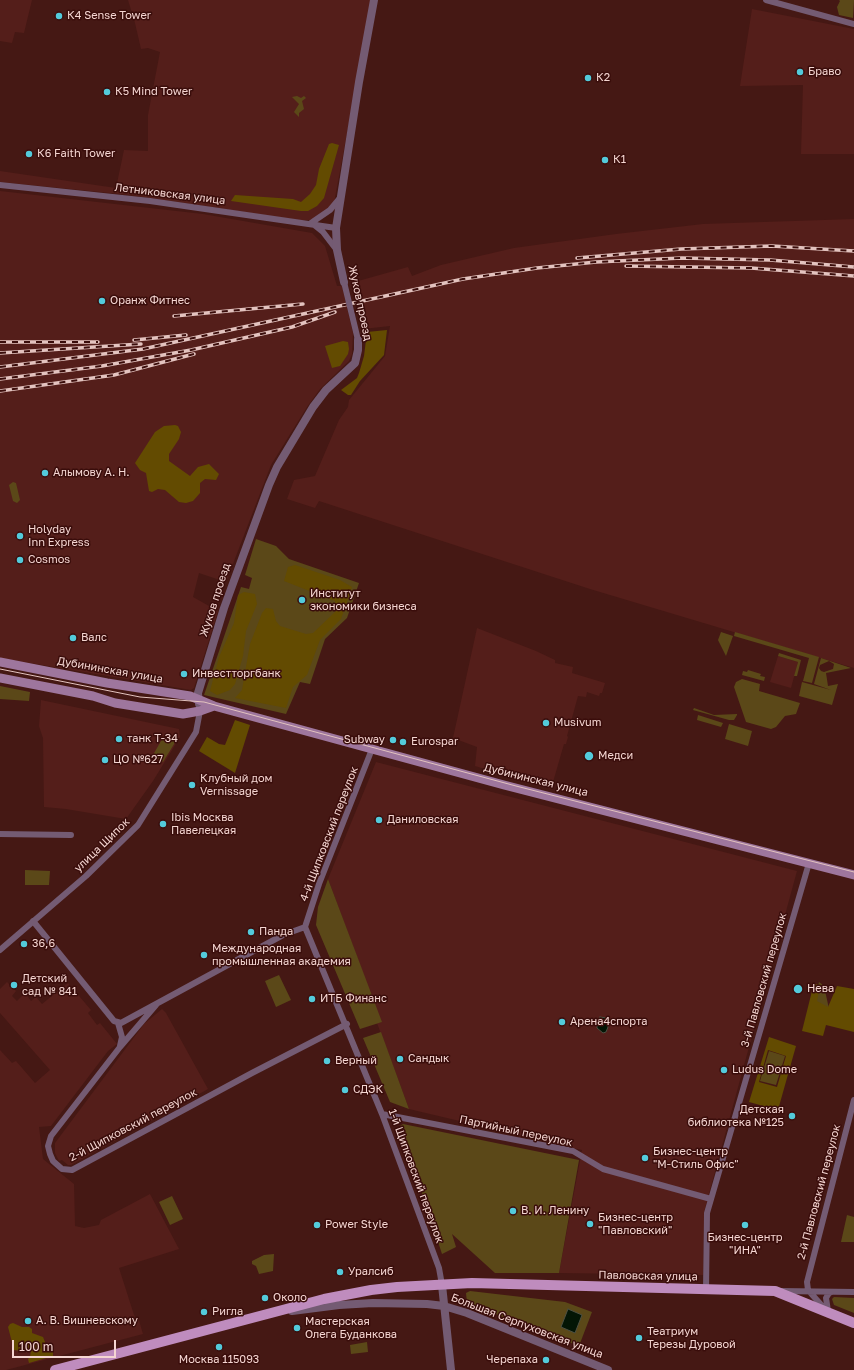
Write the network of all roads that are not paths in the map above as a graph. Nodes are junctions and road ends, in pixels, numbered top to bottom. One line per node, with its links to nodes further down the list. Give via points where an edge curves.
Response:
1 (374, 0): 5 (street, Жуков проезд)
2 (766, 0): 3 (street)
3 (854, 24)
4 (0, 185): 6 (street, Летниковская улица, via 176,204)
5 (340, 198): 6 (street, via 322,218); 7 (street, Жуков проезд)
6 (311, 223): 7 (street, Летниковская улица); 8 (street, via 323,232)
7 (336, 228): 8 (street, Жуков проезд)
8 (337, 250): 9 (street, Жуков проезд)
9 (344, 282): 10 (street, Жуков проезд, bridge)
10 (358, 340): 13 (street, Жуков проезд, via 355,363 326,390 313,407 272,478 233,578)
11 (0, 662): 13 (main road, Дубининская улица, via 107,683)
12 (0, 678): 15 (main road, via 93,696 115,703 183,714)
13 (198, 696): 14 (main road, Дубининская улица); 15 (street)
14 (214, 706): 15 (main road); 16 (main road, Дубининская улица)
15 (200, 711): 21 (street, улица Щипок, via 196,732 138,825 86,876)
16 (372, 749): 19 (main road, Дубининская улица); 22 (street, 4-й Щипковский переулок, via 319,884)
17 (0, 834): 18 (street)
18 (71, 835)
19 (809, 863): 20 (main road, Дубининская улица); 30 (street, 3-й Павловский переулок)
20 (854, 874)
21 (33, 921): 23 (street, улица Щипок); 25 (street)
22 (306, 927): 24 (street, via 283,935); 26 (street, 1-й Щипковский переулок)
23 (0, 950)
24 (156, 1005): 25 (street); 27 (street, 2-й Щипковский переулок)
25 (118, 1023): 27 (street, via 122,1037)
26 (347, 1024): 27 (street, 2-й Щипковский переулок, via 72,1170 62,1170 50,1154 48,1146 51,1136); 29 (street, 1-й Щипковский переулок)
27 (120, 1047)
28 (854, 1100): 33 (street, 2-й Павловский переулок, via 807,1282)
29 (382, 1114): 30 (street, Партийный переулок, via 573,1152 603,1169); 31 (street, 1-й Щипковский переулок, via 439,1268)
30 (711, 1199): 32 (street, 3-й Павловский переулок, via 707,1213)
31 (442, 1285): 32 (main road, Павловская улица, via 472,1283); 37 (street); 39 (main road, Большая Серпуховская улица, via 371,1290)
32 (706, 1290): 34 (main road, Павловская улица)
33 (808, 1290): 34 (street, Павловская улица); 35 (street, Павловская улица); 38 (street)
34 (775, 1291): 38 (main road)
35 (834, 1292): 36 (street, Павловская улица); 38 (street, via 829,1293 826,1298)
36 (854, 1292)
37 (444, 1306): 39 (street, Большая Серпуховская улица, via 400,1303 346,1304); 42 (street); 43 (street, Большая Серпуховская улица)
38 (828, 1312): 40 (main road)
39 (246, 1319): 41 (main road, Большая Серпуховская улица)
40 (854, 1323)
41 (55, 1370)
42 (451, 1370)
43 (608, 1370)

